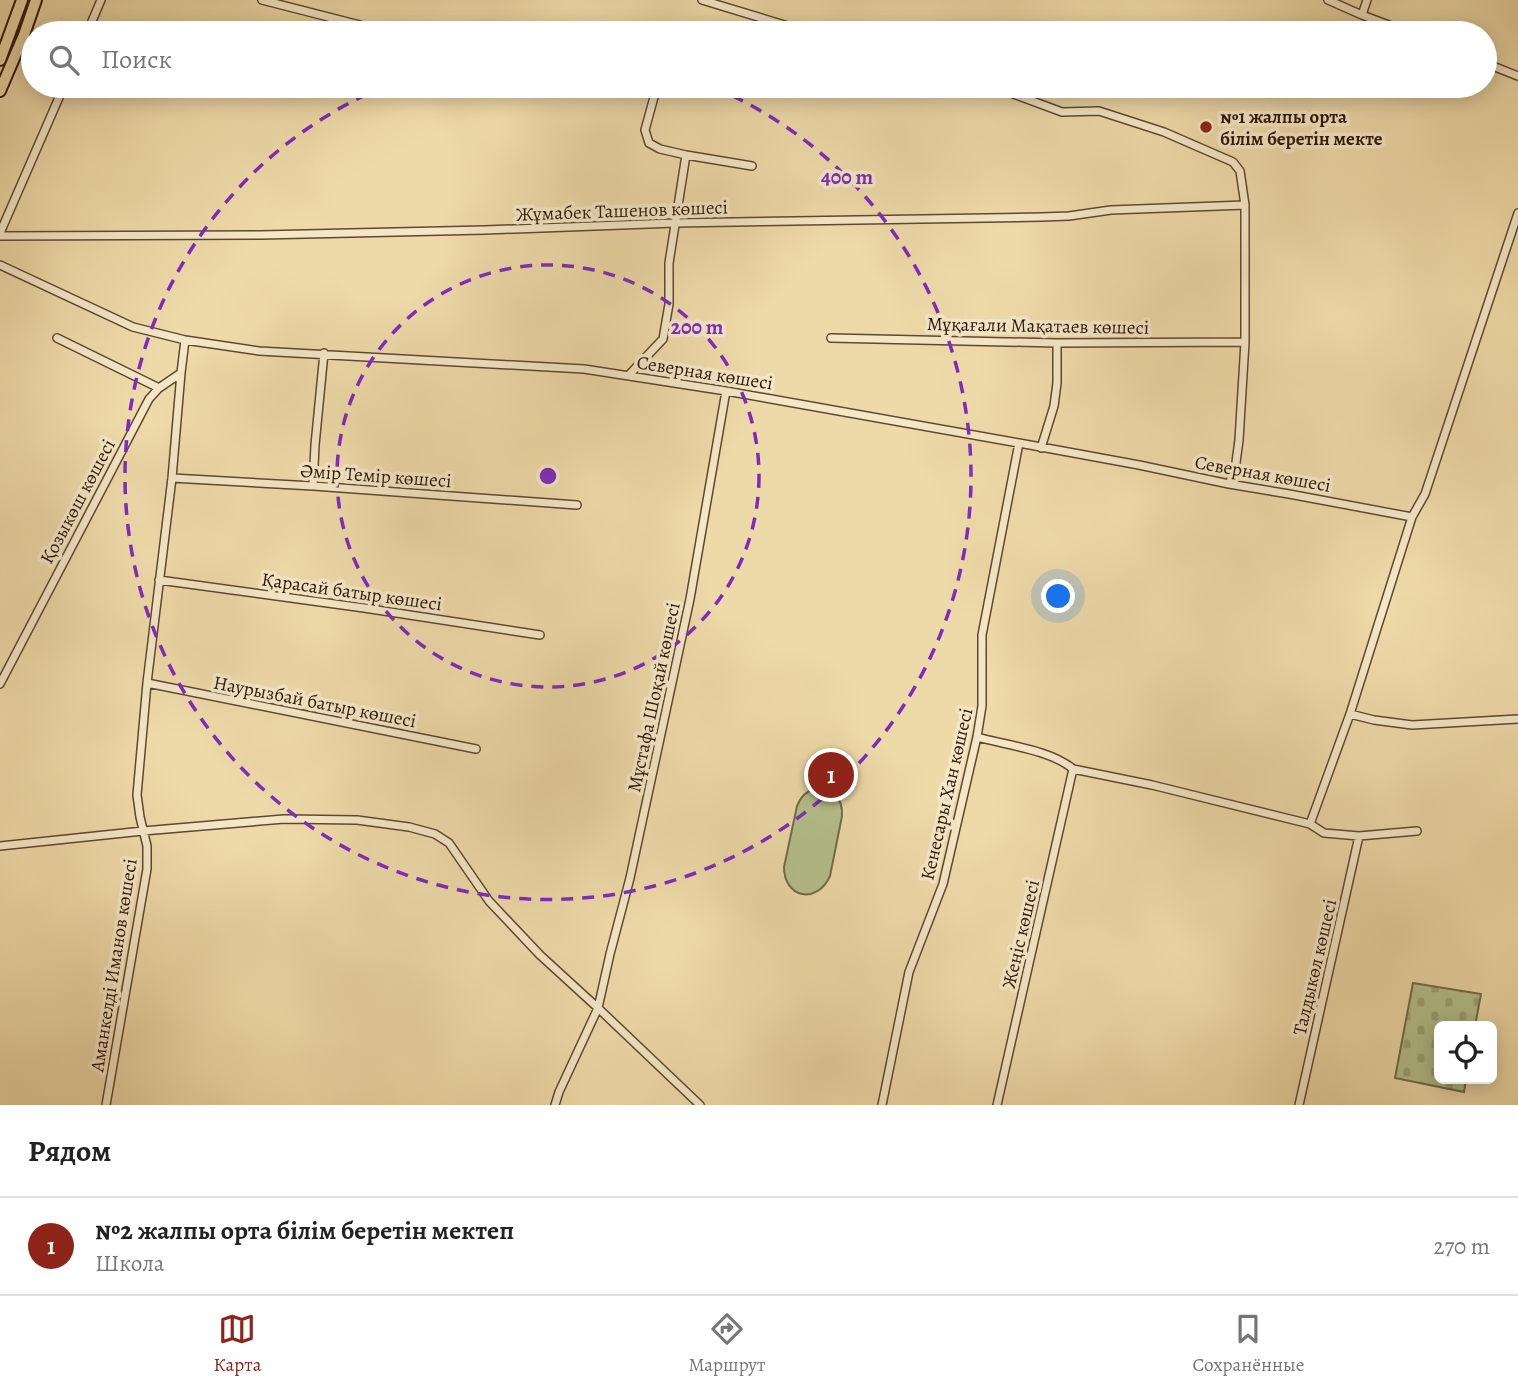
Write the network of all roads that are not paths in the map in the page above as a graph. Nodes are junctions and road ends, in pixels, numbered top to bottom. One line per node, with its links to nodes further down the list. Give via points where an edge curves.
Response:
1 (22, 0): 15 (highway)
2 (36, 0): 9 (highway)
3 (101, 0): 10 (street)
4 (262, 0): 11 (street)
5 (702, 0): 12 (street)
6 (1328, 0): 8 (street)
7 (1367, 0): 8 (street)
8 (1362, 15): 13 (street)
9 (29, 21)
10 (91, 21)
11 (344, 21)
12 (771, 21)
13 (1378, 21)
14 (21, 42): 18 (highway)
15 (0, 60)
16 (1497, 68): 17 (street)
17 (1518, 76)
18 (0, 91)
19 (59, 98): 27 (street)
20 (654, 98): 22 (street, via 645,130 649,143)
21 (1024, 98): 24 (street, via 1062,112 1099,111 1233,162 1240,171)
22 (686, 155): 23 (street); 26 (street)
23 (752, 166)
24 (1245, 205): 26 (street, Жұмабек Ташенов көшесі, via 1042,217); 32 (street)
25 (1518, 213): 45 (street, via 1425,494)
26 (675, 223): 27 (street, Жұмабек Ташенов көшесі, via 261,235); 36 (street, via 663,339)
27 (0, 234)
28 (0, 265): 31 (street, Северная көшесі, via 133,327)
29 (57, 338): 37 (street)
30 (831, 338): 33 (street, Мұқағали Мақатаев көшесі)
31 (185, 340): 34 (street, Северная көшесі, via 258,351); 35 (street)
32 (1245, 342): 33 (street, Мұқағали Мақатаев көшесі); 42 (street, via 1239,440)
33 (1057, 343): 40 (street, via 1054,406)
34 (324, 354): 36 (street, Северная көшесі); 43 (street)
35 (181, 373): 37 (street, Қозыкөш көшесі); 41 (street, Аманкелді Иманов көшесі)
36 (629, 375): 38 (street, Северная көшесі)
37 (159, 388): 48 (street, Қозыкөш көшесі, via 108,474)
38 (726, 391): 39 (street, Северная көшесі); 60 (street, Мұстафа Шоқай көшесі, via 690,598)
39 (1019, 443): 40 (street, Северная көшесі); 52 (street, Кенесары Хан көшесі, via 982,635)
40 (1041, 448): 42 (street, Северная көшесі)
41 (172, 478): 43 (street, Әмір Темір көшесі); 46 (street, Аманкелді Иманов көшесі)
42 (1228, 484): 45 (street, Северная көшесі)
43 (313, 486): 44 (street, Әмір Темір көшесі)
44 (577, 505)
45 (1412, 517): 50 (street)
46 (159, 580): 47 (street, Қарасай батыр көшесі); 49 (street, Аманкелді Иманов көшесі)
47 (540, 635)
48 (0, 684)
49 (147, 684): 53 (street, Наурызбай батыр көшесі); 56 (street, Аманкелді Иманов көшесі, via 137,795)
50 (1350, 714): 51 (street, via 1412,725); 55 (street)
51 (1518, 719)
52 (977, 737): 54 (street, via 1050,755); 64 (street, Кенесары Хан көшесі, via 943,884 909,972)
53 (476, 749)
54 (1073, 769): 55 (street); 65 (street, Жеңіс көшесі)
55 (1310, 824): 58 (street, via 1324,833)
56 (142, 831): 59 (street); 60 (street, via 284,819 357,820 435,834 449,843 489,901); 61 (street, Аманкелді Иманов көшесі, via 147,869)
57 (1417, 831): 58 (street)
58 (1359, 836): 66 (street, Талдыкөл көшесі)
59 (0, 846)
60 (598, 1008): 62 (street, Мұстафа Шоқай көшесі); 63 (street)
61 (106, 1105)
62 (555, 1105)
63 (700, 1105)
64 (882, 1105)
65 (997, 1105)
66 (1299, 1105)

